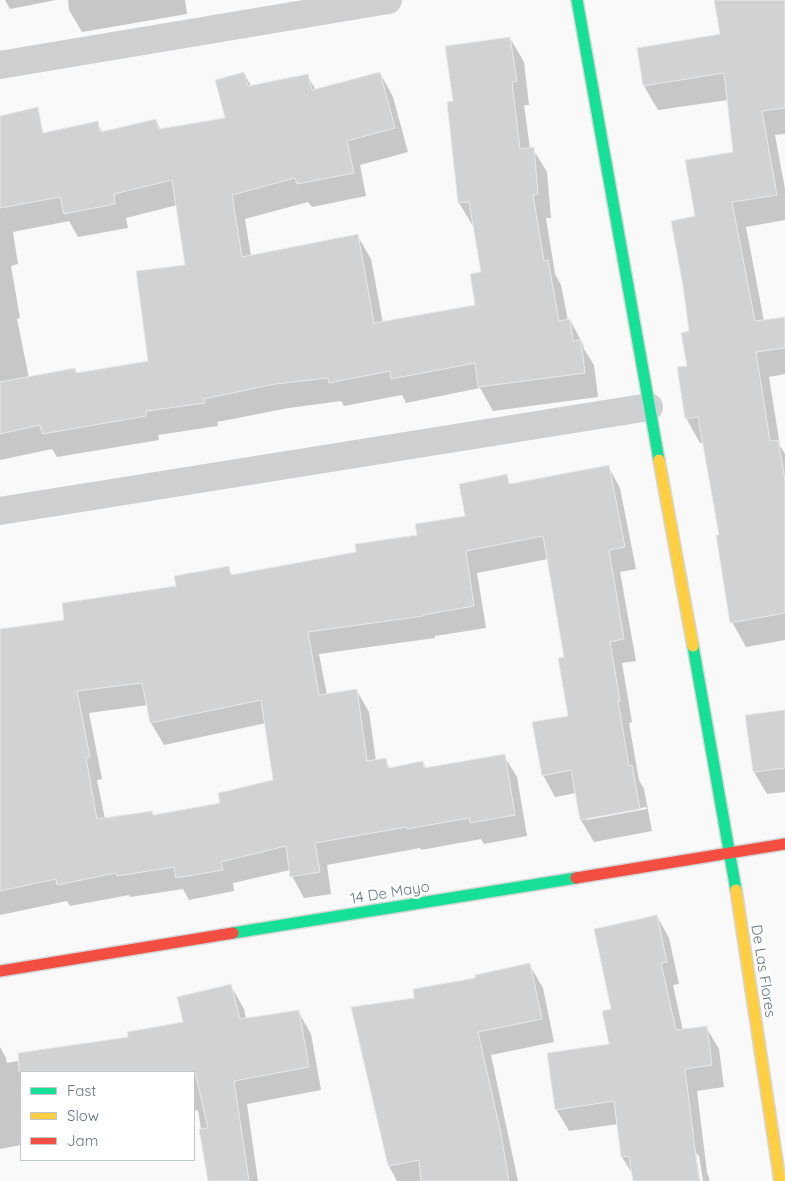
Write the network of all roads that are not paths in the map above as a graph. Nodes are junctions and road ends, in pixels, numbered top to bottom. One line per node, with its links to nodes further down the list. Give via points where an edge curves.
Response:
1 (388, 0): 3 (street)
2 (577, 0): 4 (street, De Las Flores)
3 (0, 66)
4 (649, 407): 5 (street); 7 (street, De Las Flores)
5 (0, 511)
6 (785, 844): 7 (street, 14 De Mayo)
7 (730, 854): 8 (street, 14 De Mayo); 9 (street, De Las Flores)
8 (0, 971)
9 (780, 1181)

